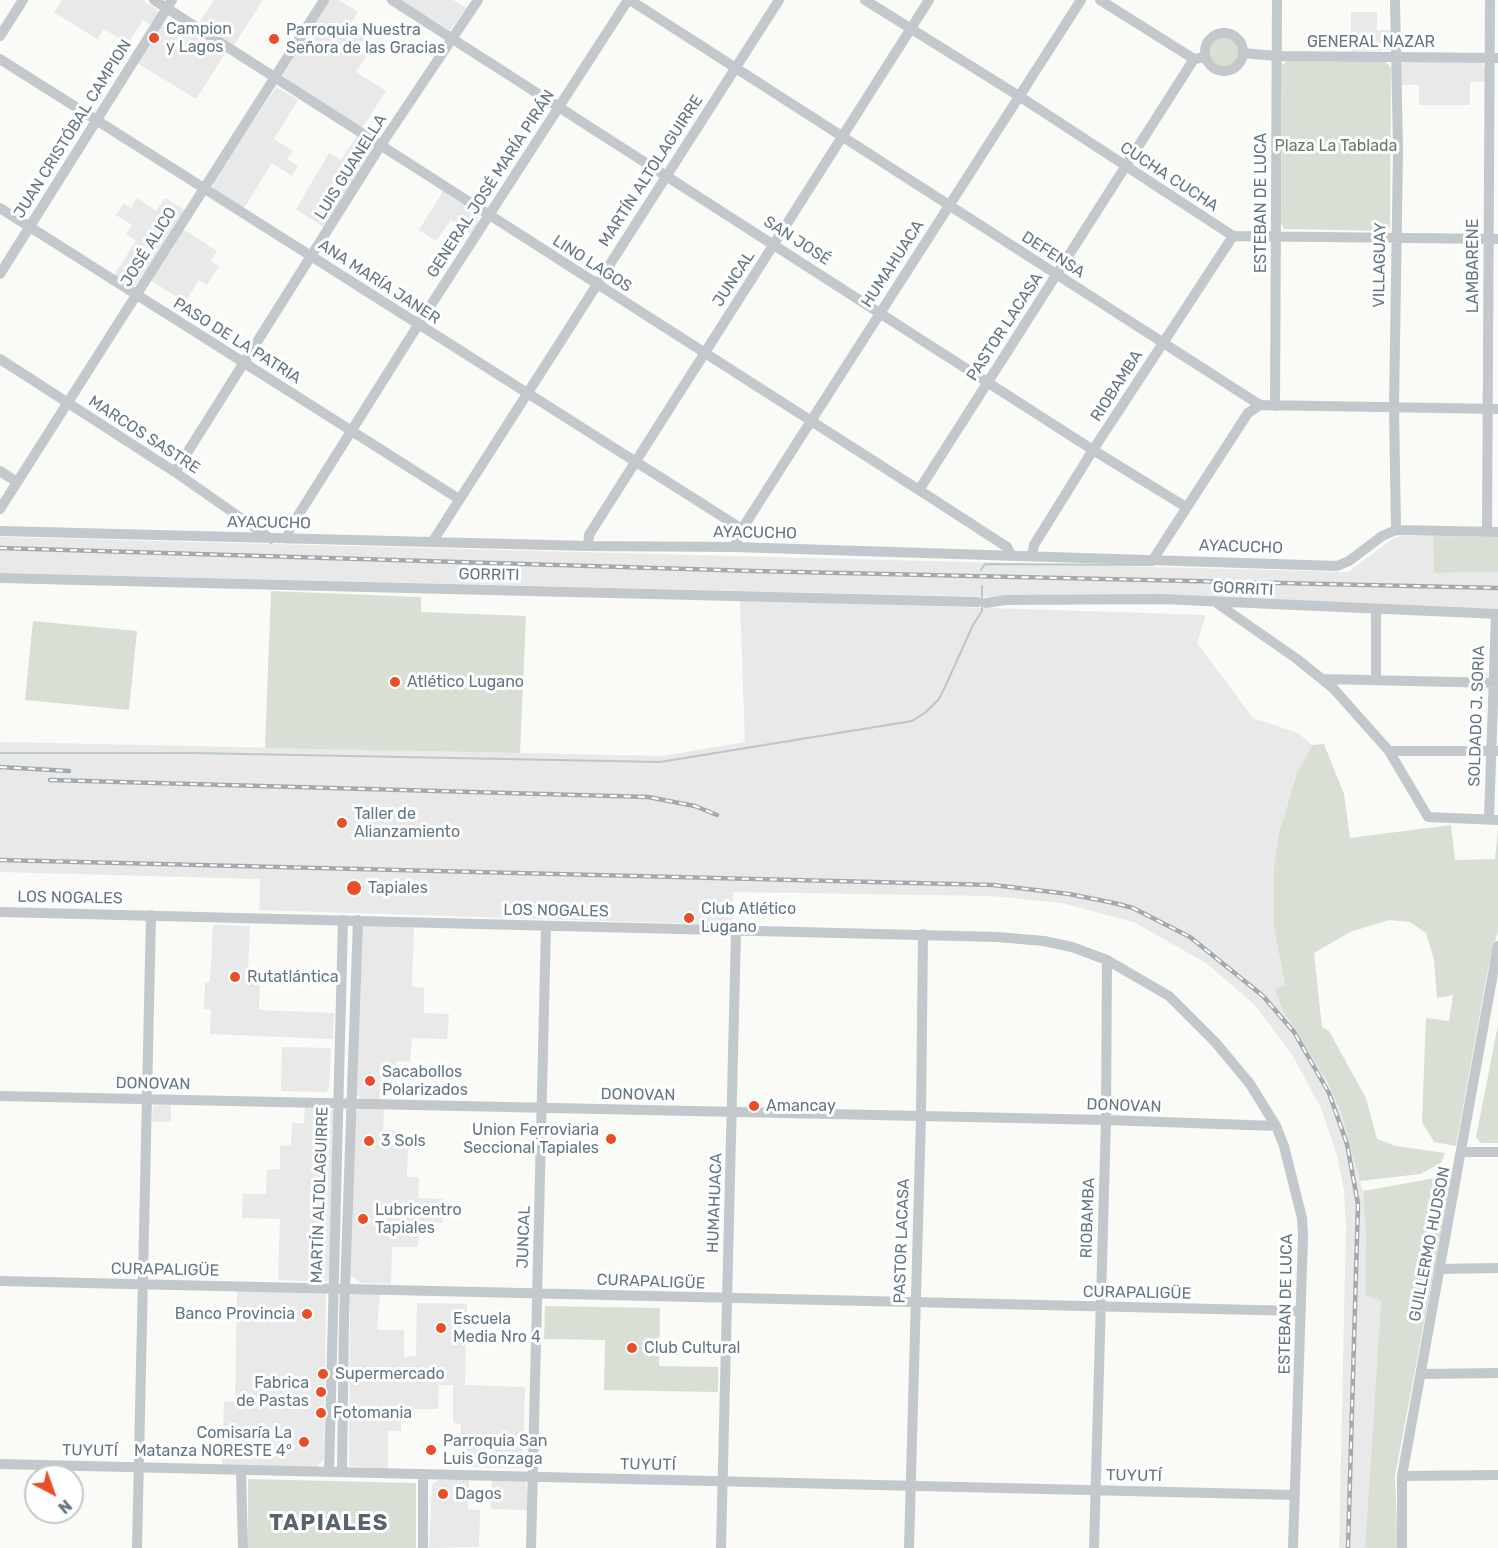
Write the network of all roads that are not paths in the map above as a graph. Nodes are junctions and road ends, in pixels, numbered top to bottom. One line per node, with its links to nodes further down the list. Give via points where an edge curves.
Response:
1 (23, 0): 17 (street)
2 (154, 0): 15 (street, LINO LAGOS)
3 (324, 0): 27 (street, JOSÉ ALICO)
4 (392, 0): 18 (street, SAN JOSÉ)
5 (478, 0): 18 (street, LUIS GUANELLA)
6 (629, 0): 26 (street, DEFENSA); 29 (street, GENERAL JOSÉ MARÍA PIRÁN)
7 (779, 0): 26 (street, MARTÍN ALTOLAGUIRRE)
8 (865, 0): 16 (street, CUCHA CUCHA)
9 (929, 0): 16 (street, JUNCAL)
10 (1081, 0): 28 (street, HUMAHUACA)
11 (1100, 0): 25 (street)
12 (1277, 0): 20 (street, ESTEBAN DE LUCA)
13 (1395, 0): 21 (street, VILLAGUAY)
14 (1490, 0): 23 (street, LAMBARENE)
15 (170, 4): 27 (street, LINO LAGOS); 30 (street, JUAN CRISTÓBAL CAMPION)
16 (911, 29): 28 (street, CUCHA CUCHA); 31 (street, JUNCAL)
17 (0, 36)
18 (453, 38): 29 (street, SAN JOSÉ); 32 (street, LUIS GUANELLA)
19 (1243, 53): 20 (street, GENERAL NAZAR); 22 (street, via 1237,66 1225,71 1213,68); 22 (street, via 1237,38 1220,34 1206,45)
20 (1277, 56): 21 (street, GENERAL NAZAR); 41 (street, ESTEBAN DE LUCA)
21 (1394, 56): 23 (street, GENERAL NAZAR); 42 (street, VILLAGUAY, via 1398,150)
22 (1206, 57): 25 (street)
23 (1494, 58): 43 (street, LAMBARENE)
24 (0, 59): 30 (street, ANA MARÍA JANER)
25 (1194, 59): 33 (street, PASTOR LACASA)
26 (735, 69): 31 (street, DEFENSA); 34 (street, MARTÍN ALTOLAGUIRRE)
27 (275, 77): 32 (street, LINO LAGOS); 35 (street, JOSÉ ALICO)
28 (1019, 96): 33 (street, CUCHA CUCHA); 36 (street, HUMAHUACA)
29 (559, 106): 34 (street, SAN JOSÉ); 38 (street, GENERAL JOSÉ MARÍA PIRÁN)
30 (95, 119): 35 (street, ANA MARÍA JANER); 39 (street, JUAN CRISTÓBAL CAMPION)
31 (843, 136): 36 (street, DEFENSA); 44 (street, JUNCAL)
32 (381, 145): 38 (street, LINO LAGOS); 45 (street, LUIS GUANELLA)
33 (1126, 166): 40 (street, CUCHA CUCHA); 47 (street, PASTOR LACASA)
34 (667, 174): 44 (street, SAN JOSÉ); 48 (street, MARTÍN ALTOLAGUIRRE)
35 (204, 188): 45 (street, ANA MARÍA JANER); 49 (street, JOSÉ ALICO)
36 (949, 206): 47 (street, DEFENSA); 50 (street, HUMAHUACA)
37 (0, 208): 39 (street, PASO DE LA PATRIA)
38 (489, 214): 48 (street, LINO LAGOS); 51 (street, GENERAL JOSÉ MARÍA PIRÁN)
39 (30, 227): 46 (street, JUAN CRISTÓBAL CAMPION); 49 (street, PASO DE LA PATRIA)
40 (1233, 236): 41 (street); 52 (street, RIOBAMBA)
41 (1276, 237): 42 (street); 60 (street, ESTEBAN DE LUCA)
42 (1395, 239): 43 (street); 61 (street, VILLAGUAY)
43 (1493, 239): 62 (street, LAMBARENE)
44 (775, 244): 50 (street, SAN JOSÉ); 53 (street, JUNCAL)
45 (312, 257): 51 (street, ANA MARÍA JANER); 55 (street, LUIS GUANELLA)
46 (0, 274)
47 (1057, 275): 52 (street, DEFENSA); 56 (street, PASTOR LACASA)
48 (597, 285): 53 (street, LINO LAGOS); 57 (street, MARTÍN ALTOLAGUIRRE)
49 (136, 295): 55 (street, PASO DE LA PATRIA); 58 (street, JOSÉ ALICO)
50 (880, 312): 56 (street, SAN JOSÉ); 63 (street, HUMAHUACA)
51 (418, 325): 57 (street, ANA MARÍA JANER); 64 (street, GENERAL JOSÉ MARÍA PIRÁN)
52 (1163, 344): 59 (street, DEFENSA); 65 (street, RIOBAMBA)
53 (703, 352): 63 (street, LINO LAGOS); 66 (street, JUNCAL)
54 (0, 359): 58 (street, MARCOS SASTRE)
55 (244, 363): 64 (street, PASO DE LA PATRIA); 68 (street, LUIS GUANELLA)
56 (987, 382): 65 (street, SAN JOSÉ); 70 (street, PASTOR LACASA)
57 (526, 394): 66 (street, ANA MARÍA JANER); 71 (street, MARTÍN ALTOLAGUIRRE)
58 (67, 404): 68 (street, MARCOS SASTRE); 69 (street, JOSÉ ALICO)
59 (1260, 405): 60 (street, DEFENSA); 72 (street, via 1248,413)
60 (1275, 406): 61 (street, DEFENSA)
61 (1394, 407): 62 (street, DEFENSA); 75 (street, VILLAGUAY)
62 (1493, 409): 77 (street, LAMBARENE)
63 (810, 421): 70 (street, LINO LAGOS); 74 (street, HUMAHUACA)
64 (351, 431): 71 (street, PASO DE LA PATRIA); 79 (street, GENERAL JOSÉ MARÍA PIRÁN, via 289,530)
65 (1093, 450): 72 (street, SAN JOSÉ); 84 (street, RIOBAMBA, via 1034,545)
66 (635, 461): 74 (street, ANA MARÍA JANER); 81 (street, JUNCAL, via 589,535)
67 (0, 471): 69 (street)
68 (175, 472): 78 (street, MARCOS SASTRE)
69 (17, 482): 73 (street, JOSÉ ALICO)
70 (919, 490): 83 (street, LINO LAGOS, via 1007,547)
71 (459, 499): 80 (street, MARTÍN ALTOLAGUIRRE)
72 (1186, 507): 85 (street)
73 (0, 509)
74 (742, 529): 82 (street, HUMAHUACA)
75 (1396, 530): 77 (street); 85 (street, AYACUCHO, via 1337,566)
76 (0, 531): 78 (street, AYACUCHO)
77 (1493, 532)
78 (271, 539): 79 (street, AYACUCHO)
79 (288, 539): 80 (street, AYACUCHO)
80 (433, 541): 81 (street, AYACUCHO)
81 (588, 546): 82 (street, AYACUCHO)
82 (734, 547): 83 (street, AYACUCHO)
83 (1011, 555): 84 (street, AYACUCHO)
84 (1032, 555): 85 (street, AYACUCHO)
85 (1154, 558)
86 (0, 578): 87 (street, GORRITI, via 982,602)
87 (1217, 603): 88 (street, GORRITI); 90 (street)
88 (1376, 611): 89 (street, GORRITI); 91 (street)
89 (1497, 614): 92 (street, SOLDADO J. SORIA)
90 (1323, 679): 91 (street); 93 (street)
91 (1376, 680): 92 (street)
92 (1496, 683): 94 (street, SOLDADO J. SORIA)
93 (1389, 751): 94 (street); 95 (street, via 1424,814 1431,819)
94 (1494, 751): 95 (street, SOLDADO J. SORIA)
95 (1494, 820)
96 (0, 912): 97 (street, LOS NOGALES)
97 (151, 915): 98 (street, LOS NOGALES); 106 (street)
98 (343, 920): 99 (street, LOS NOGALES); 107 (street, MARTÍN ALTOLAGUIRRE)
99 (358, 920): 100 (street, LOS NOGALES); 108 (street, MARTÍN ALTOLAGUIRRE)
100 (546, 926): 101 (street, LOS NOGALES); 109 (street, JUNCAL)
101 (736, 931): 102 (street, LOS NOGALES); 110 (street, HUMAHUACA)
102 (923, 934): 104 (street, LOS NOGALES, via 1044,941); 111 (street, PASTOR LACASA)
103 (1498, 946): 114 (street, GUILLERMO HUDSON)
104 (1107, 960): 112 (street, RIOBAMBA); 113 (street, ESTEBAN DE LUCA, via 1162,990 1176,1003 1232,1060)
105 (0, 1096): 106 (street, DONOVAN)
106 (148, 1098): 107 (street, DONOVAN); 119 (street)
107 (339, 1104): 108 (street, DONOVAN); 121 (street, MARTÍN ALTOLAGUIRRE)
108 (351, 1104): 109 (street, DONOVAN); 120 (street, MARTÍN ALTOLAGUIRRE)
109 (543, 1108): 110 (street, DONOVAN); 122 (street, JUNCAL)
110 (733, 1111): 111 (street, DONOVAN); 123 (street, HUMAHUACA)
111 (921, 1116): 112 (street, DONOVAN); 124 (street, PASTOR LACASA)
112 (1106, 1120): 113 (street, DONOVAN); 125 (street, RIOBAMBA)
113 (1276, 1126): 126 (street, ESTEBAN DE LUCA, via 1302,1218)
114 (1462, 1152): 115 (street); 117 (street, GUILLERMO HUDSON)
115 (1498, 1152)
116 (1498, 1268): 117 (street)
117 (1439, 1269): 128 (street, GUILLERMO HUDSON)
118 (0, 1281): 119 (street, CURAPALIGÜE)
119 (142, 1285): 121 (street, CURAPALIGÜE); 130 (street)
120 (345, 1288): 121 (street, CURAPALIGÜE); 122 (street, CURAPALIGÜE); 133 (street, MARTÍN ALTOLAGUIRRE)
121 (332, 1289): 132 (street, MARTÍN ALTOLAGUIRRE)
122 (537, 1294): 123 (street, CURAPALIGÜE); 137 (street, JUNCAL)
123 (728, 1299): 124 (street, CURAPALIGÜE); 138 (street, HUMAHUACA)
124 (915, 1304): 125 (street, CURAPALIGÜE); 139 (street, PASTOR LACASA)
125 (1100, 1307): 126 (street, CURAPALIGÜE); 140 (street, RIOBAMBA)
126 (1301, 1311): 141 (street, ESTEBAN DE LUCA)
127 (1498, 1373): 128 (street)
128 (1421, 1374): 136 (street, GUILLERMO HUDSON)
129 (0, 1464): 130 (street, TUYUTÍ)
130 (139, 1466): 131 (street, TUYUTÍ); 142 (street)
131 (242, 1471): 132 (street, TUYUTÍ); 143 (street)
132 (329, 1472): 133 (street, TUYUTÍ)
133 (342, 1472): 134 (street, TUYUTÍ)
134 (423, 1474): 137 (street, TUYUTÍ); 144 (street)
135 (1498, 1475): 136 (street)
136 (1402, 1476): 150 (street, GUILLERMO HUDSON)
137 (533, 1478): 138 (street, TUYUTÍ); 145 (street, JUNCAL)
138 (721, 1482): 139 (street, TUYUTÍ); 146 (street, HUMAHUACA)
139 (910, 1486): 140 (street, TUYUTÍ); 147 (street, PASTOR LACASA)
140 (1095, 1490): 141 (street, TUYUTÍ); 148 (street, RIOBAMBA)
141 (1295, 1495): 149 (street, ESTEBAN DE LUCA)
142 (137, 1548)
143 (243, 1548)
144 (423, 1548)
145 (531, 1548)
146 (721, 1548)
147 (909, 1548)
148 (1094, 1548)
149 (1293, 1548)
150 (1402, 1548)

